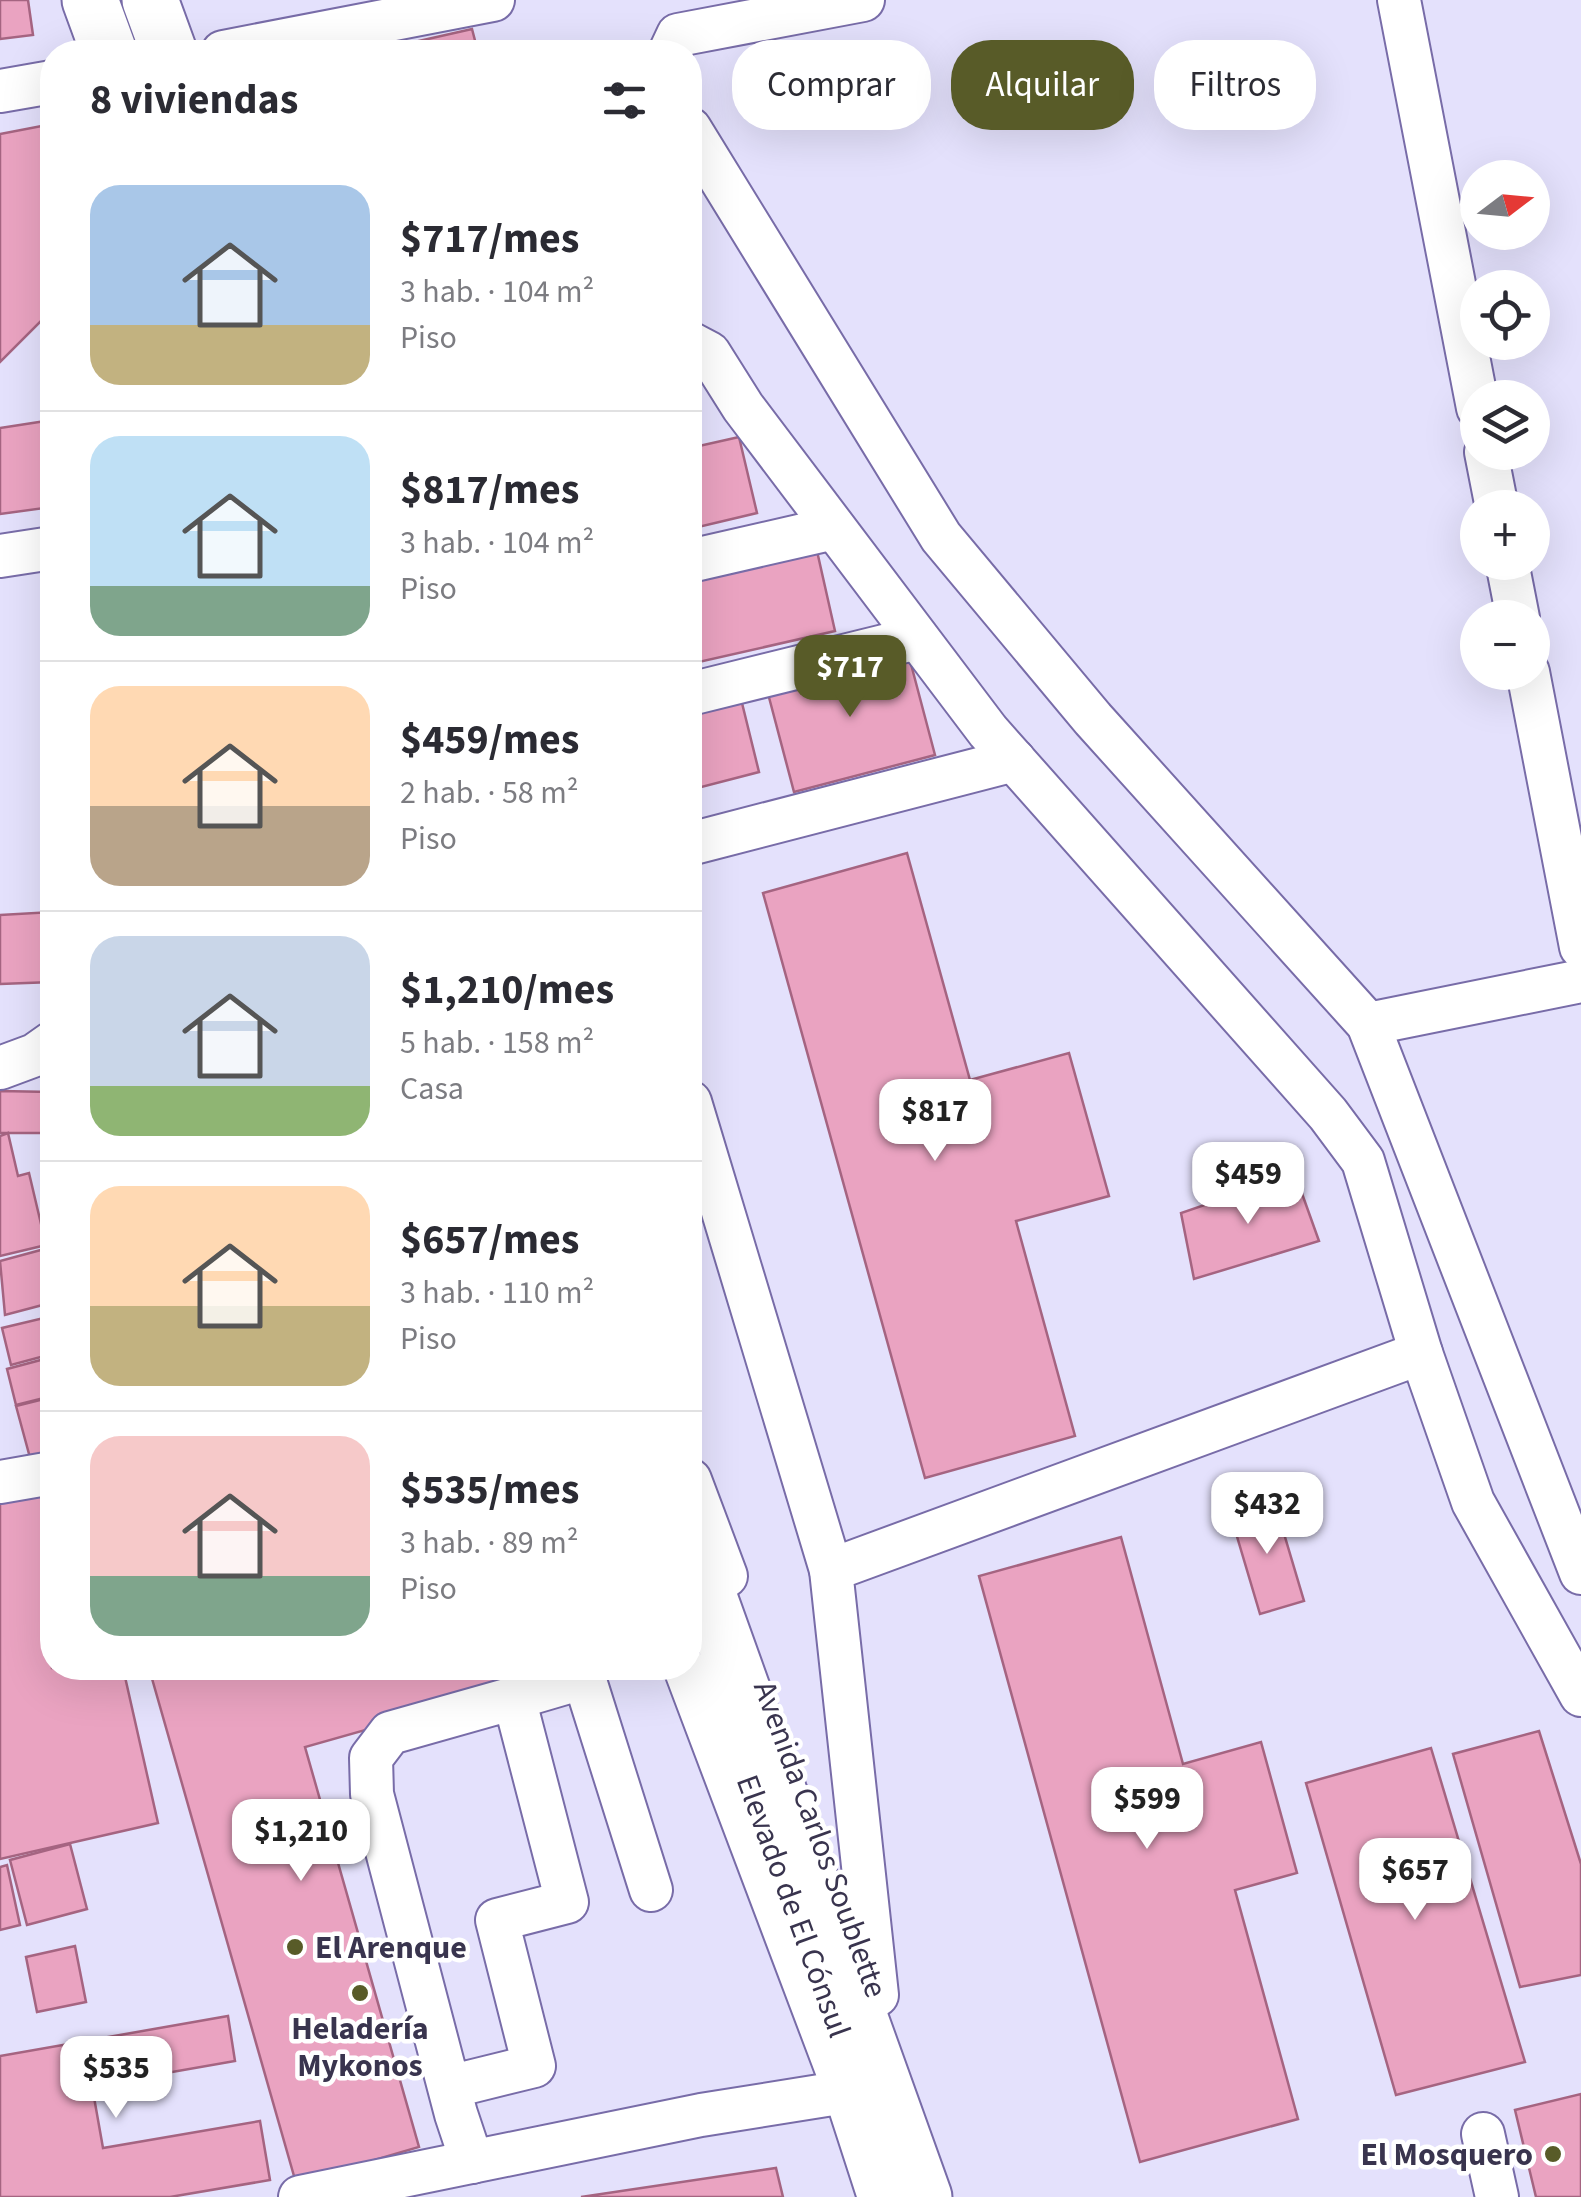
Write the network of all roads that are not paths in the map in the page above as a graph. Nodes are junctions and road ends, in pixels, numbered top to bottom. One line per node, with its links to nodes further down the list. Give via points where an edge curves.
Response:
1 (90, 0): 6 (main road)
2 (150, 0): 7 (main road)
3 (492, 0): 8 (street)
4 (863, 0): 9 (street)
5 (1399, 0): 14 (street)
6 (105, 40)
7 (165, 40)
8 (285, 40)
9 (676, 40)
10 (40, 84): 11 (street)
11 (0, 91)
12 (702, 148): 26 (street, via 941,537 1093,719)
13 (702, 349): 15 (street)
14 (1473, 380)
15 (834, 528): 18 (street); 19 (street)
16 (40, 550): 17 (street)
17 (0, 556)
18 (702, 558)
19 (917, 638): 21 (street); 22 (street)
20 (1531, 690): 24 (street)
21 (702, 691)
22 (1014, 760): 23 (street); 30 (street, via 1328,1114 1363,1162)
23 (702, 841)
24 (1581, 947)
25 (1581, 981): 26 (street)
26 (1368, 1024): 35 (street)
27 (40, 1053): 28 (street)
28 (0, 1068)
29 (702, 1142): 34 (street)
30 (1421, 1353): 34 (street); 41 (street, via 1473,1502)
31 (40, 1475): 32 (street)
32 (0, 1482)
33 (702, 1513): 44 (street, Avenida Carlos Soublette)
34 (831, 1570): 44 (street)
35 (1581, 1573)
36 (702, 1577): 52 (main road, Elevado de El Cónsul)
37 (702, 1648): 51 (main road, Elevado de El Cónsul)
38 (563, 1680): 42 (street)
39 (584, 1680): 43 (street)
40 (690, 1680): 46 (street, Avenida Carlos Soublette)
41 (1581, 1695)
42 (514, 1698): 45 (street, via 390,1733 372,1758 372,1794); 45 (street, via 568,1902 497,1920 534,2066)
43 (651, 1890)
44 (876, 1995): 53 (street, Avenida Carlos Soublette)
45 (449, 2087): 48 (street)
46 (845, 2092): 48 (street); 50 (street, Avenida Carlos Soublette)
47 (1483, 2134): 54 (street)
48 (472, 2162): 49 (street)
49 (300, 2197)
50 (880, 2197)
51 (899, 2197)
52 (924, 2197)
53 (952, 2197)
54 (1498, 2197)

